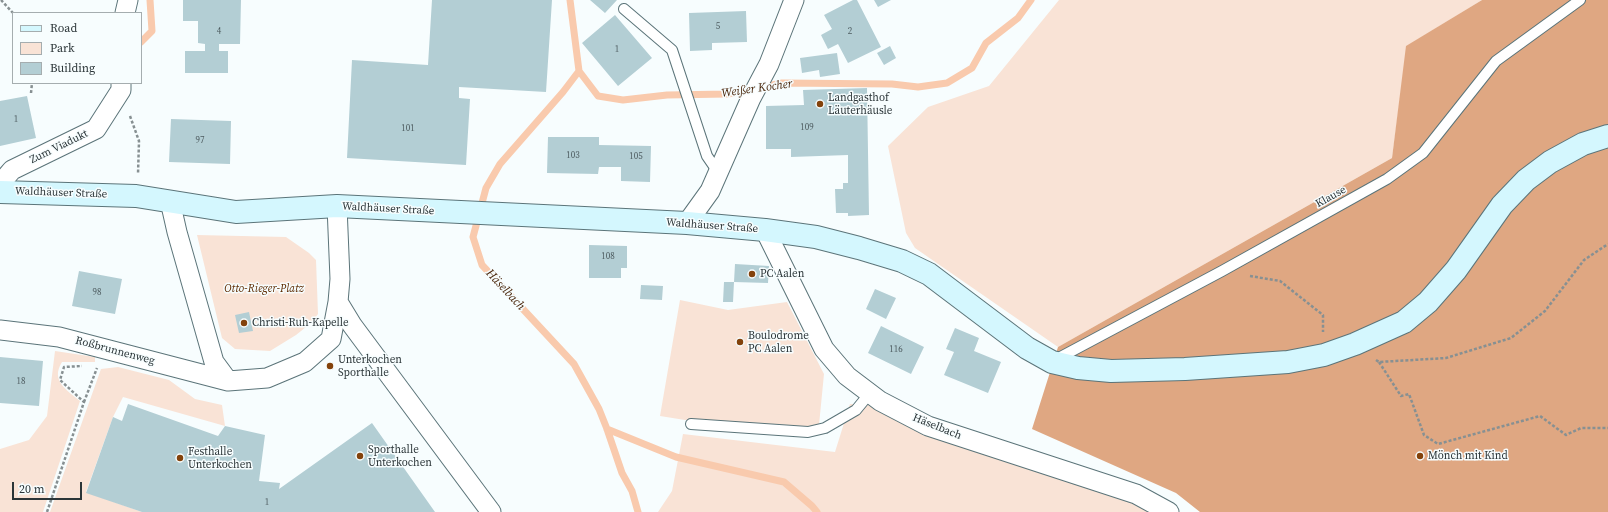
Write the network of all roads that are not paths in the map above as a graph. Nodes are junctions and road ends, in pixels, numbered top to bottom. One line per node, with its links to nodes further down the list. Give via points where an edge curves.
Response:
1 (128, 0): 5 (street)
2 (794, 0): 8 (street, via 769,64)
3 (1580, 0): 17 (lane, Klause, via 1496,61 1422,153 1387,179 1222,272)
4 (624, 9): 8 (lane, via 672,50 708,156)
5 (125, 12)
6 (121, 86): 9 (street, Zum Viadukt, via 96,129 12,170)
7 (1608, 136): 17 (street, Waldhäuser Straße, via 1583,144 1550,162 1526,180 1502,205 1456,270 1428,302 1404,322 1355,344 1288,362 1185,370 1111,371 1078,368)
8 (718, 172): 13 (street, via 710,191)
9 (0, 184)
10 (0, 192): 11 (street, Waldhäuser Straße, via 136,196)
11 (170, 201): 12 (street, Waldhäuser Straße, via 236,212); 18 (street, via 214,362)
12 (336, 206): 13 (street, Waldhäuser Straße); 15 (street, Waldhäuser Straße, via 340,279)
13 (687, 223): 14 (street, Waldhäuser Straße)
14 (765, 230): 17 (street, Waldhäuser Straße, via 823,239 909,264 929,274 1027,348); 19 (street, Häselbach, via 824,349 847,376)
15 (338, 302): 18 (street, via 331,339 305,362 267,378); 21 (street, via 352,325)
16 (0, 330): 18 (street, Roßbrunnenweg, via 59,337)
17 (1052, 362)
18 (228, 381)
19 (870, 393): 20 (lane, via 856,410 825,428 808,432); 22 (street, Häselbach, via 880,401 928,426 1136,494)
20 (691, 424)
21 (491, 512)
22 (1169, 512)

